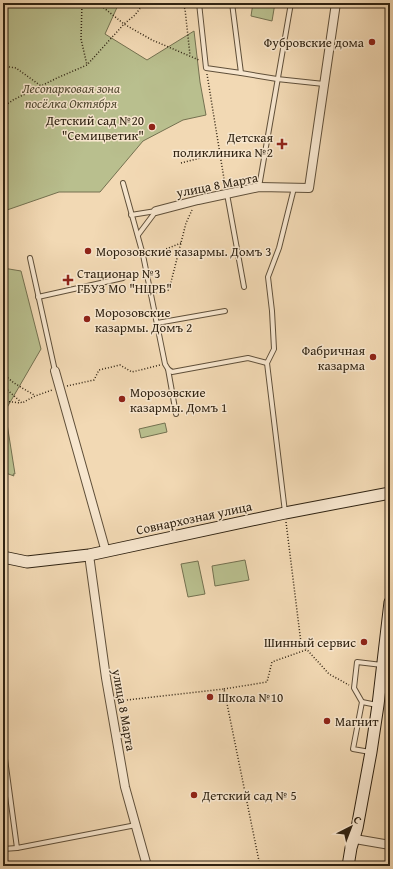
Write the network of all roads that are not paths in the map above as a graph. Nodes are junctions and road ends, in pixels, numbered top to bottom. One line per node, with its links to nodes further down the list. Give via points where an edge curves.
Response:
1 (199, 3): 5 (lane, via 206,68)
2 (232, 3): 5 (lane)
3 (291, 3): 6 (lane)
4 (336, 3): 7 (street)
5 (242, 73): 6 (lane)
6 (277, 79): 7 (lane); 9 (lane)
7 (325, 85): 10 (street, улица 8 Марта, via 309,188)
8 (123, 183): 13 (lane)
9 (259, 187): 10 (street, улица 8 Марта); 11 (street, улица 8 Марта)
10 (294, 188): 21 (lane, via 279,248 268,277 274,349)
11 (227, 194): 12 (street, улица 8 Марта); 17 (lane)
12 (156, 211): 13 (lane); 14 (lane)
13 (131, 215): 14 (lane)
14 (138, 235): 20 (lane)
15 (30, 258): 18 (lane)
16 (123, 278): 18 (lane)
17 (244, 287)
18 (38, 297): 23 (lane)
19 (225, 311): 20 (lane)
20 (157, 323): 22 (lane)
21 (267, 363): 22 (lane, via 248,358 172,372); 26 (lane)
22 (168, 369): 24 (lane)
23 (55, 371): 27 (street)
24 (176, 414)
25 (390, 493): 26 (street, Совнархозная улица)
26 (285, 512): 27 (street, Совнархозная улица)
27 (106, 552): 28 (street, Совнархозная улица)
28 (88, 555): 29 (street, Совнархозная улица, via 27,562); 36 (street, улица 8 Марта, via 125,787)
29 (3, 557)
30 (390, 606): 31 (street)
31 (383, 665): 32 (lane, via 357,662 354,688); 33 (street)
32 (362, 702): 33 (lane); 35 (lane, via 353,749)
33 (378, 705): 35 (street)
34 (3, 744): 39 (lane)
35 (371, 752): 37 (street)
36 (136, 825): 39 (lane); 41 (street, улица 8 Марта)
37 (353, 844): 38 (street); 42 (street); 43 (street)
38 (390, 845)
39 (16, 848): 40 (lane)
40 (3, 849)
41 (147, 866)
42 (339, 866)
43 (348, 866)

